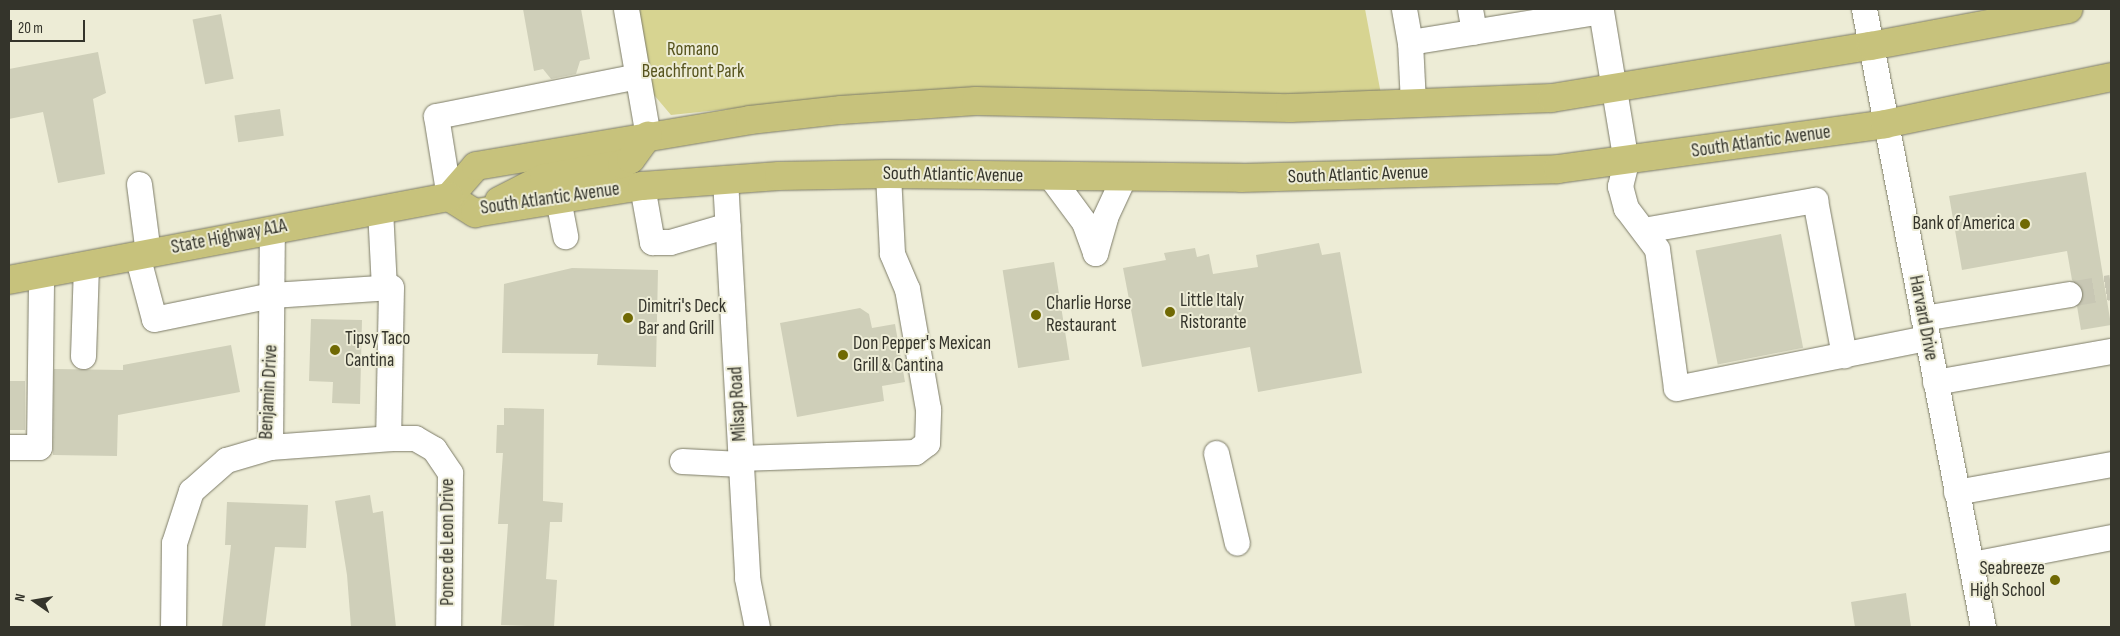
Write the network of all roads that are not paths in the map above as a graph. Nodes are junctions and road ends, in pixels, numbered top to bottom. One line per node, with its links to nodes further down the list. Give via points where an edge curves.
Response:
1 (626, 9): 9 (street)
2 (1404, 9): 7 (street)
3 (1605, 9): 6 (street); 11 (street)
4 (1864, 9): 8 (street, Harvard Drive)
5 (2062, 9): 8 (main road, South Atlantic Avenue)
6 (1472, 20): 7 (street)
7 (1410, 42): 12 (street)
8 (1871, 46): 11 (main road, South Atlantic Avenue); 13 (street, Harvard Drive)
9 (638, 76): 14 (street); 22 (street, via 436,116)
10 (2111, 78): 13 (main road, South Atlantic Avenue)
11 (1615, 88): 12 (main road, South Atlantic Avenue, via 1552,98); 15 (street)
12 (1413, 104): 14 (main road, South Atlantic Avenue, via 1290,108 976,101 841,110)
13 (1885, 124): 15 (main road, South Atlantic Avenue); 37 (street, Harvard Drive)
14 (648, 136): 22 (main road, South Atlantic Avenue, via 476,166); 25 (main road, via 632,159 622,164 544,178)
15 (1626, 162): 18 (main road, South Atlantic Avenue, via 1558,169 1295,177); 28 (street, via 1620,186 1626,208)
16 (888, 174): 17 (main road, South Atlantic Avenue); 19 (main road, South Atlantic Avenue); 47 (street, via 892,253 907,289 928,408 927,443 915,452)
17 (1050, 176): 18 (main road, South Atlantic Avenue); 18 (street, via 1084,222 1095,253 1105,217)
18 (1124, 176)
19 (725, 179): 21 (main road, South Atlantic Avenue); 26 (street, Milsap Road)
20 (139, 184): 30 (street)
21 (642, 186): 23 (main road, South Atlantic Avenue); 26 (street, via 652,242 670,242)
22 (449, 197): 24 (main road, State Highway A1A); 25 (main road, South Atlantic Avenue)
23 (558, 199): 25 (main road, South Atlantic Avenue); 29 (street)
24 (380, 209): 27 (main road, State Highway A1A); 34 (street)
25 (475, 213)
26 (728, 224): 47 (street, Milsap Road)
27 (272, 229): 30 (main road, State Highway A1A); 36 (street, Benjamin Drive)
28 (1644, 230): 39 (street, via 1815,200); 39 (street, via 1657,249 1676,388)
29 (565, 236)
30 (143, 254): 31 (main road, State Highway A1A); 36 (street, via 154,319)
31 (86, 265): 32 (main road, State Highway A1A); 40 (street)
32 (41, 273): 33 (main road, State Highway A1A); 43 (street, via 40,447)
33 (9, 280)
34 (384, 287): 36 (street); 42 (street, via 391,287)
35 (2069, 294): 37 (street)
36 (272, 295): 44 (street, Benjamin Drive)
37 (1924, 328): 39 (street); 41 (street, Harvard Drive)
38 (2111, 351): 41 (street)
39 (1844, 355)
40 (83, 356)
41 (1935, 382): 49 (street, Harvard Drive)
42 (388, 438): 44 (street, Ponce de Leon Drive); 54 (street, Ponce de Leon Drive, via 415,438 434,449 450,473)
43 (9, 447)
44 (270, 447): 53 (street, Benjamin Drive, via 226,460 191,491 174,543)
45 (1216, 453): 51 (street)
46 (682, 461): 47 (street)
47 (741, 461): 55 (street, Milsap Road, via 746,578)
48 (2111, 464): 49 (street)
49 (1956, 492): 52 (street, Harvard Drive)
50 (2111, 537): 52 (street)
51 (1237, 543)
52 (1972, 564): 56 (street, Harvard Drive)
53 (173, 627)
54 (448, 627)
55 (757, 627)
56 (1983, 627)

